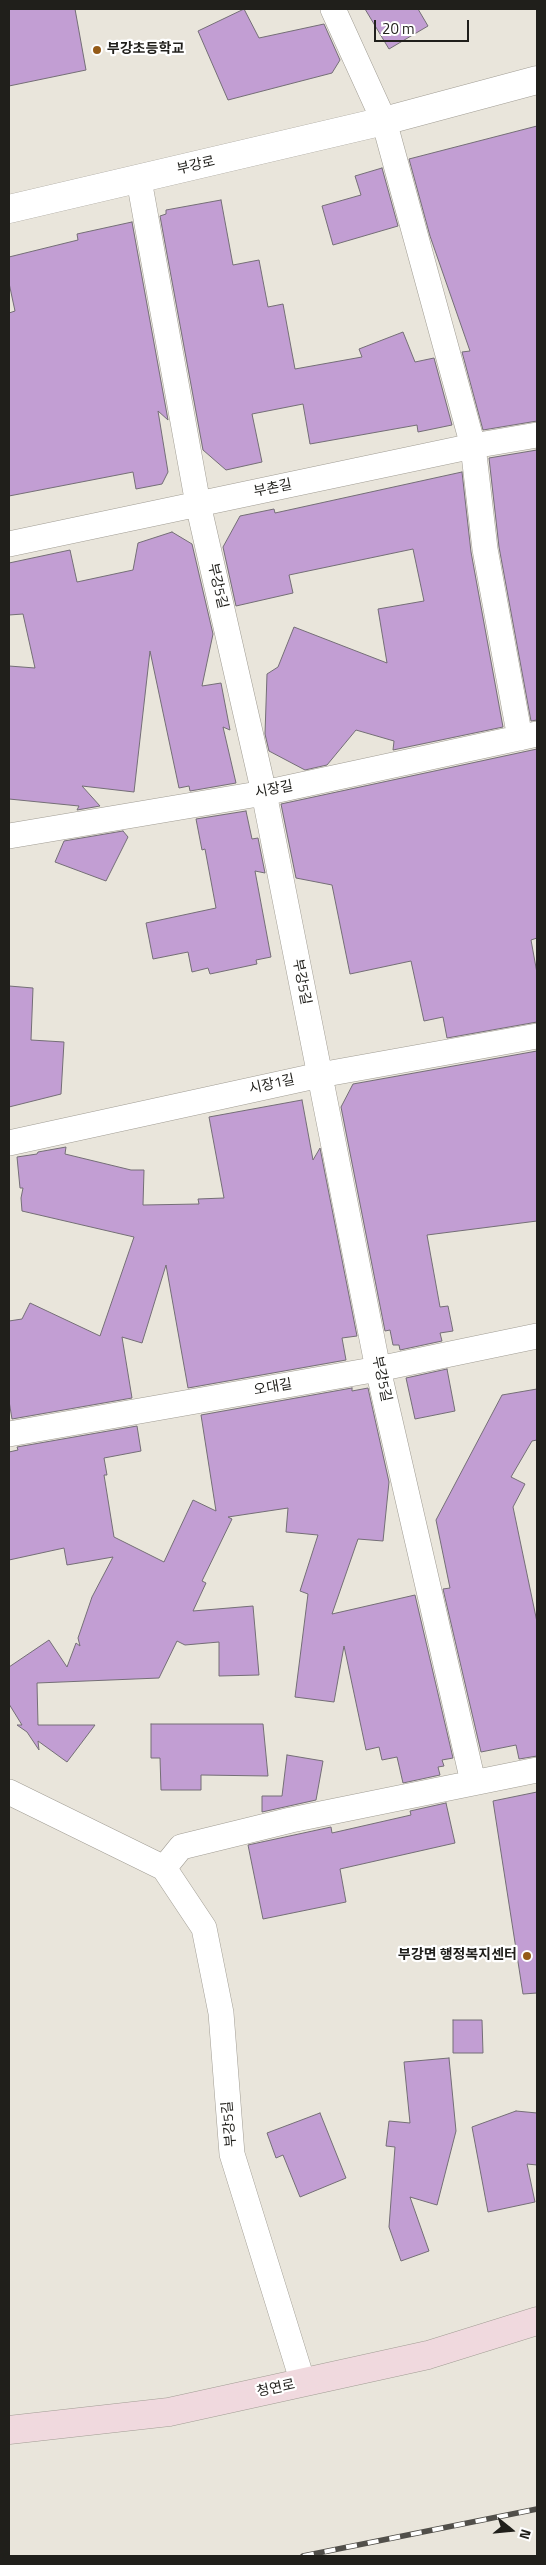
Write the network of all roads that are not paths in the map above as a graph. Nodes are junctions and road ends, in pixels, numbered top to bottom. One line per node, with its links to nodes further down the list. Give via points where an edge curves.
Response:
1 (333, 9): 3 (street)
2 (537, 80): 3 (street, 부강로)
3 (384, 121): 4 (street, 부강로); 7 (street)
4 (139, 180): 5 (street, 부강로); 8 (street, 부강5길)
5 (9, 209)
6 (537, 435): 7 (street, 부촌길)
7 (473, 446): 8 (street, 부촌길); 10 (street, via 484,549)
8 (198, 504): 9 (street, 부촌길); 11 (street, 부강5길)
9 (9, 544)
10 (528, 736): 11 (street, 시장길)
11 (264, 792): 12 (street, 시장길); 14 (street, 부강5길)
12 (9, 836)
13 (537, 1036): 14 (street, 시장1길)
14 (320, 1075): 15 (street, 시장1길); 17 (street, 부강5길)
15 (9, 1142)
16 (537, 1336): 17 (street, 오대길)
17 (378, 1369): 18 (street, 오대길); 20 (street, 부강5길)
18 (9, 1434)
19 (537, 1770): 20 (street)
20 (472, 1782): 22 (street, via 291,1820 180,1848)
21 (9, 1792): 22 (street)
22 (164, 1868): 24 (street, 부강5길, via 204,1928 221,2013 232,2154)
23 (537, 2322): 24 (main road, 청연로, via 428,2355)
24 (303, 2383): 25 (main road, 청연로, via 170,2412)
25 (9, 2430)

